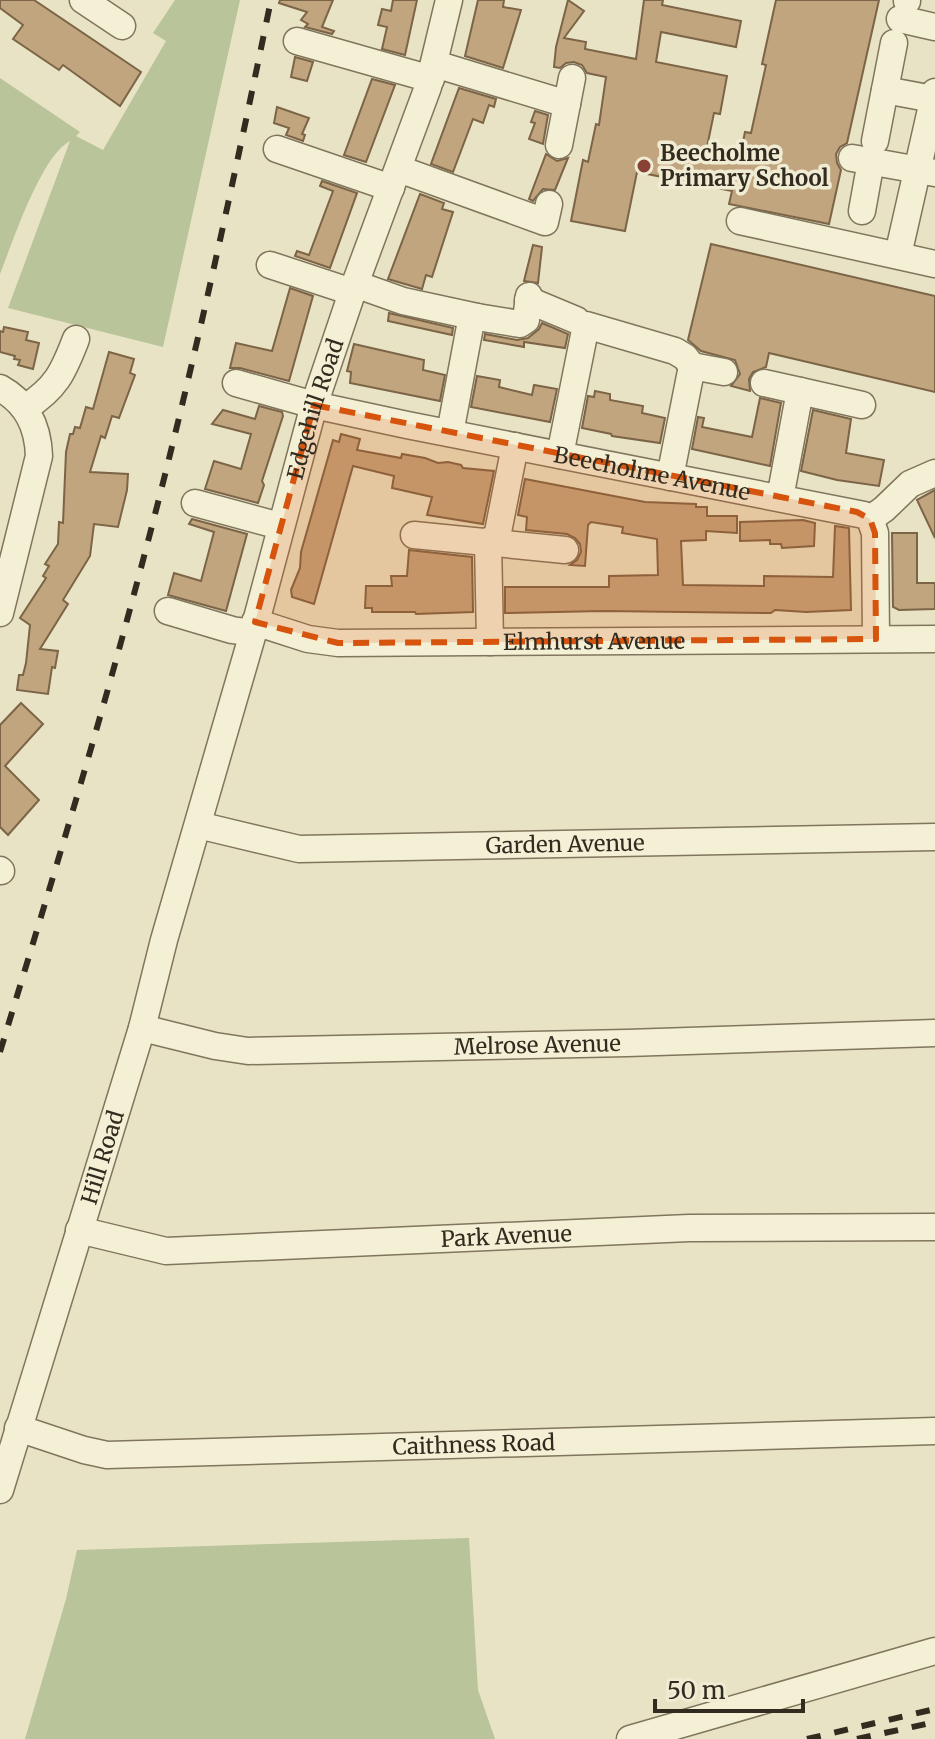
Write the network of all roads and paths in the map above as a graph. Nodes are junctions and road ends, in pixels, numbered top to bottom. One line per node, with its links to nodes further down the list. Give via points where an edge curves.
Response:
1 (83, 0): 4 (street)
2 (449, 0): 7 (street, Edgehill Road)
3 (902, 16): 5 (street); 9 (street)
4 (122, 26)
5 (935, 27)
6 (297, 41): 7 (street)
7 (433, 72): 10 (street); 16 (street, Edgehill Road)
8 (572, 78): 10 (street)
9 (885, 90): 11 (street); 14 (street)
10 (567, 104): 12 (street)
11 (933, 109): 15 (street)
12 (559, 145)
13 (277, 149): 16 (street)
14 (866, 153): 15 (street); 17 (street)
15 (926, 171): 20 (street)
16 (395, 178): 19 (street); 23 (street, Edgehill Road)
17 (862, 211)
18 (740, 221): 20 (street)
19 (545, 223)
20 (898, 255): 21 (street)
21 (935, 264)
22 (270, 265): 23 (street)
23 (354, 288): 24 (street); 33 (street, Edgehill Road)
24 (477, 317): 25 (street, via 520,324 526,320 528,298); 36 (street, via 470,325)
25 (576, 320)
26 (76, 339): 35 (street, via 59,379)
27 (692, 366): 28 (street); 38 (street, via 675,351 586,325); 40 (street)
28 (724, 372)
29 (236, 383): 33 (street, Beecholme Avenue)
30 (764, 383): 32 (street)
31 (0, 388): 35 (street)
32 (800, 391): 34 (street); 41 (street)
33 (314, 405): 36 (street, Beecholme Avenue); 44 (street, Edgehill Road)
34 (862, 405)
35 (25, 408): 49 (street, via 37,437 39,464)
36 (450, 433): 37 (street, Beecholme Avenue)
37 (515, 446): 38 (street, Beecholme Avenue); 46 (street)
38 (560, 455): 40 (street, Beecholme Avenue)
39 (935, 473): 43 (street, via 910,484)
40 (670, 477): 41 (street, Beecholme Avenue)
41 (780, 498): 43 (street, Beecholme Avenue)
42 (195, 503): 44 (street)
43 (870, 519): 51 (street, via 875,533)
44 (280, 526): 50 (street, Edgehill Road)
45 (414, 535): 46 (street)
46 (492, 542): 47 (street); 53 (street)
47 (565, 550)
48 (168, 611): 50 (street, Elmhurst Avenue)
49 (0, 613)
50 (254, 628): 53 (street, Elmhurst Avenue, via 338,643); 54 (street, Edgehill Road)
51 (876, 639): 52 (street, Elmhurst Avenue); 53 (street, Elmhurst Avenue)
52 (935, 639)
53 (490, 642)
54 (198, 825): 55 (street, Garden Avenue, via 299,849); 56 (street, Hill Road)
55 (935, 837)
56 (142, 1028): 57 (street, Melrose Avenue, via 248,1051); 59 (street, Hill Road)
57 (935, 1033)
58 (935, 1227): 59 (street, Park Avenue, via 689,1228 166,1251)
59 (79, 1230): 60 (street, Hill Road)
60 (18, 1428): 61 (street, Caithness Road, via 107,1455); 62 (street, Hill Road)
61 (935, 1431)
62 (0, 1490)
63 (935, 1651): 64 (street)
64 (630, 1739)

